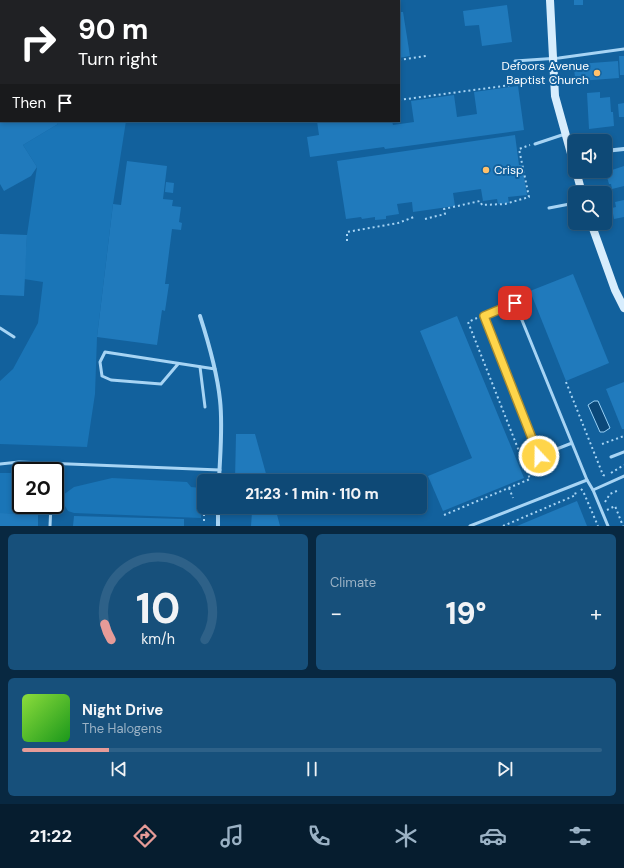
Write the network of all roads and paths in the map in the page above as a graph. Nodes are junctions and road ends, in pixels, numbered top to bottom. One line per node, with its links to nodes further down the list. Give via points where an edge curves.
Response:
1 (550, 0): 4 (street)
2 (624, 49): 4 (lane)
3 (426, 56): 5 (path)
4 (552, 59): 6 (lane); 9 (street, via 555,96)
5 (400, 60)
6 (515, 61)
7 (543, 79): 8 (path)
8 (400, 100)
9 (565, 134): 10 (street); 11 (lane)
10 (568, 142)
11 (535, 144): 17 (path, via 518,149 529,197 505,204 482,205 480,201 444,209 445,214)
12 (624, 149): 13 (street)
13 (612, 150)
14 (568, 204): 15 (lane)
15 (550, 208)
16 (414, 217): 19 (path, via 398,223 346,232)
17 (426, 219)
18 (594, 230): 20 (street)
19 (347, 241)
20 (624, 308)
21 (200, 316): 27 (street)
22 (484, 316): 31 (lane, via 515,303); 31 (lane, via 539,456); 43 (path, via 468,322 530,479)
23 (0, 328): 24 (lane)
24 (14, 337)
25 (178, 364): 25 (lane, via 105,352 100,362 102,376 111,380 161,384); 26 (lane)
26 (200, 366): 27 (lane); 29 (lane)
27 (215, 369): 39 (street, via 221,420)
28 (566, 382): 38 (path, via 602,475 611,474)
29 (205, 407)
30 (624, 436): 32 (path)
31 (572, 443): 42 (lane)
32 (602, 444)
33 (624, 452): 34 (lane)
34 (611, 456)
35 (12, 463): 36 (lane)
36 (0, 464)
37 (64, 464): 39 (lane)
38 (624, 465)
39 (220, 470): 40 (street)
40 (220, 474)
41 (624, 476): 44 (lane)
42 (587, 480): 44 (lane); 54 (lane)
43 (509, 488): 46 (path); 50 (path)
44 (593, 490): 57 (lane)
45 (618, 490): 58 (path, via 607,497 605,509 615,506)
46 (513, 498)
47 (51, 514): 52 (lane)
48 (204, 514): 51 (path)
49 (218, 514): 53 (street)
50 (444, 515)
51 (204, 521)
52 (50, 526)
53 (218, 526)
54 (470, 526)
55 (503, 526): 56 (path, via 576,495 577,487 583,491)
56 (598, 526)
57 (608, 526)
58 (623, 526)

